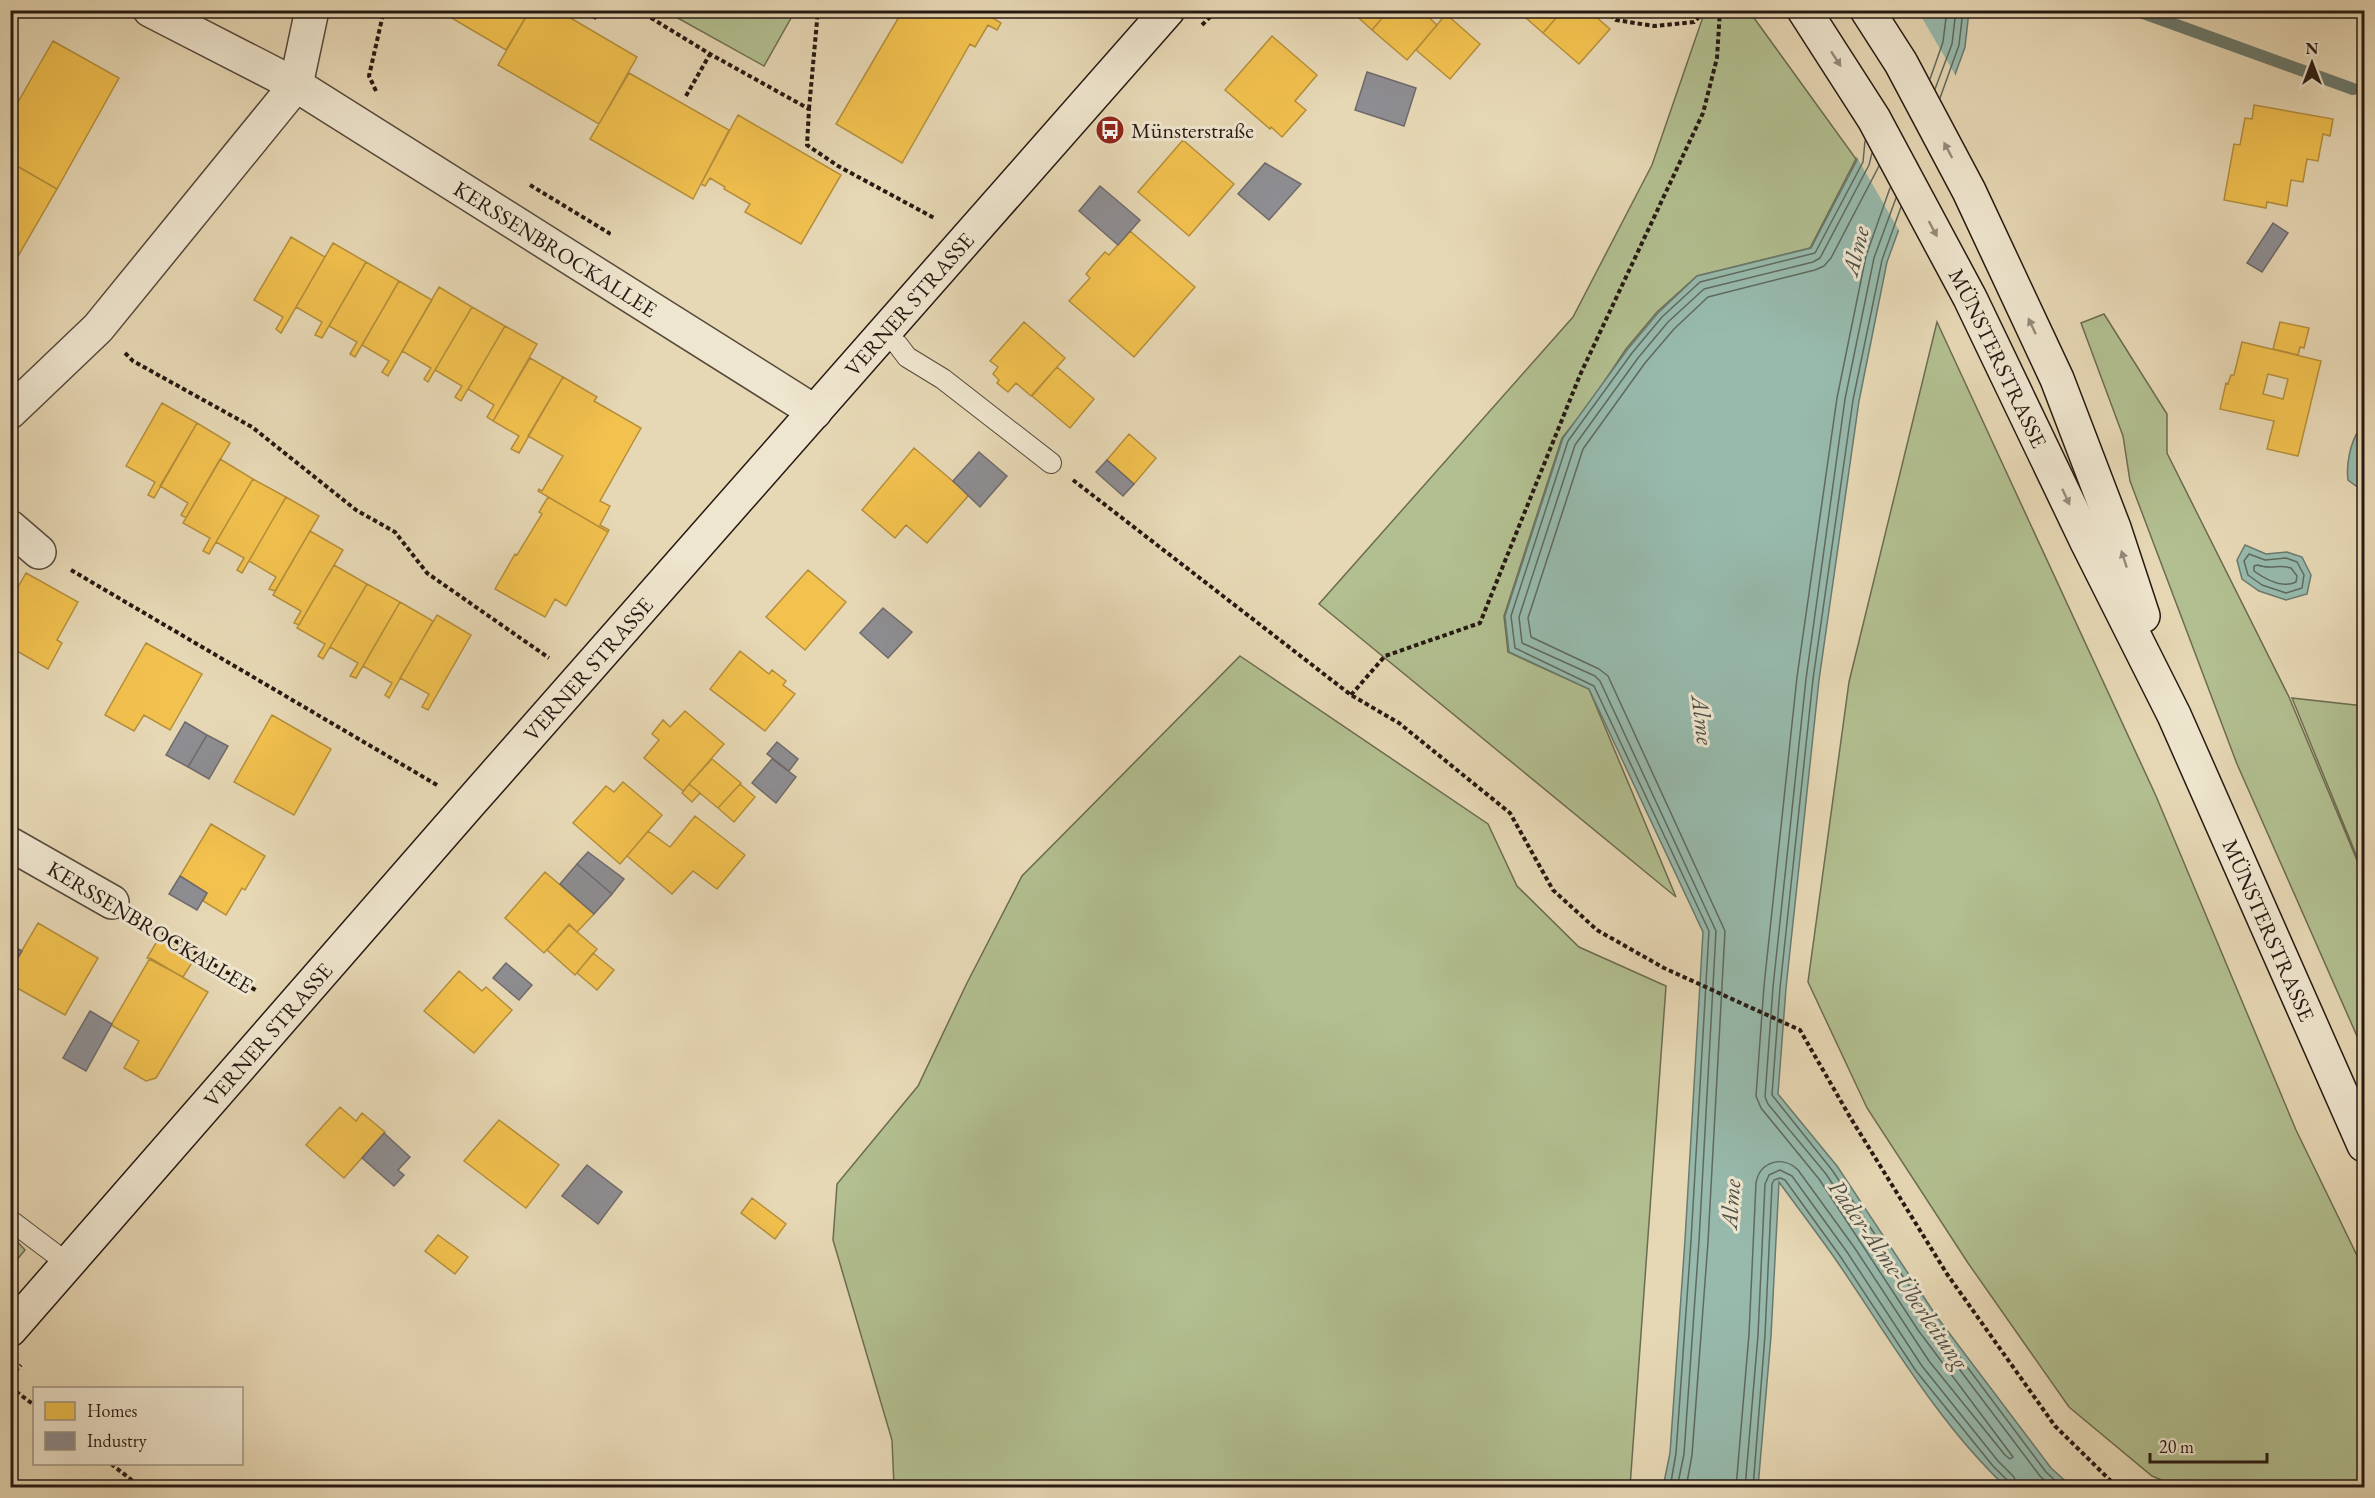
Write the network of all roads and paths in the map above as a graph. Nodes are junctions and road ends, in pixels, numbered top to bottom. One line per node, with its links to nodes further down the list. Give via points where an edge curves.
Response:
1 (150, 10): 15 (main road, KERSSENBROCKALLEE)
2 (312, 10): 15 (main road)
3 (384, 10): 16 (path, via 369,76)
4 (598, 10): 13 (path)
5 (638, 10): 14 (path)
6 (818, 10): 18 (path)
7 (1168, 10): 20 (main road, VERNER STRASSE)
8 (1605, 10): 9 (path, via 1616,20 1654,26 1694,22)
9 (1706, 10)
10 (1720, 10): 30 (path, via 1717,58 1703,114 1580,375 1480,623 1385,656)
11 (1804, 10): 31 (main road, MÜNSTERSTRASSE, one-way to 31, via 1874,119 1970,298)
12 (1867, 10): 31 (main road, MÜNSTERSTRASSE, one-way to 12, via 2115,528 2056,379 1969,191 1901,63)
13 (594, 19)
14 (710, 54): 17 (path); 18 (path)
15 (296, 85): 21 (main road, KERSSENBROCKALLEE); 22 (main road)
16 (376, 93)
17 (686, 96)
18 (809, 109): 20 (path, via 807,145)
19 (528, 184): 21 (path, via 609,233)
20 (968, 237): 23 (main road, VERNER STRASSE)
21 (585, 267): 25 (main road, KERSSENBROCKALLEE)
22 (98, 328): 24 (main road); 29 (path, via 133,361 252,427 356,510 395,532 427,573)
23 (883, 333): 25 (main road, VERNER STRASSE); 26 (lane, via 907,357 943,379)
24 (10, 412)
25 (814, 412): 29 (main road, VERNER STRASSE)
26 (1051, 463): 30 (path)
27 (10, 527): 28 (main road)
28 (39, 552): 32 (path)
29 (580, 680): 32 (main road, VERNER STRASSE)
30 (1351, 695): 44 (path, via 1399,723 1510,813 1553,890 1597,930 1654,963 1800,1030 1947,1274 2055,1426)
31 (2174, 715): 36 (main road, MÜNSTERSTRASSE)
32 (469, 804): 35 (main road, VERNER STRASSE)
33 (10, 844): 34 (main road, KERSSENBROCKALLEE)
34 (112, 902): 35 (path, KERSSENBROCKALLEE)
35 (288, 1010): 38 (main road, VERNER STRASSE)
36 (2364, 1145)
37 (10, 1220): 38 (lane)
38 (67, 1263): 39 (main road, VERNER STRASSE)
39 (10, 1330)
40 (10, 1387): 41 (path)
41 (33, 1404)
42 (112, 1465): 43 (path)
43 (142, 1488)
44 (2118, 1488)

